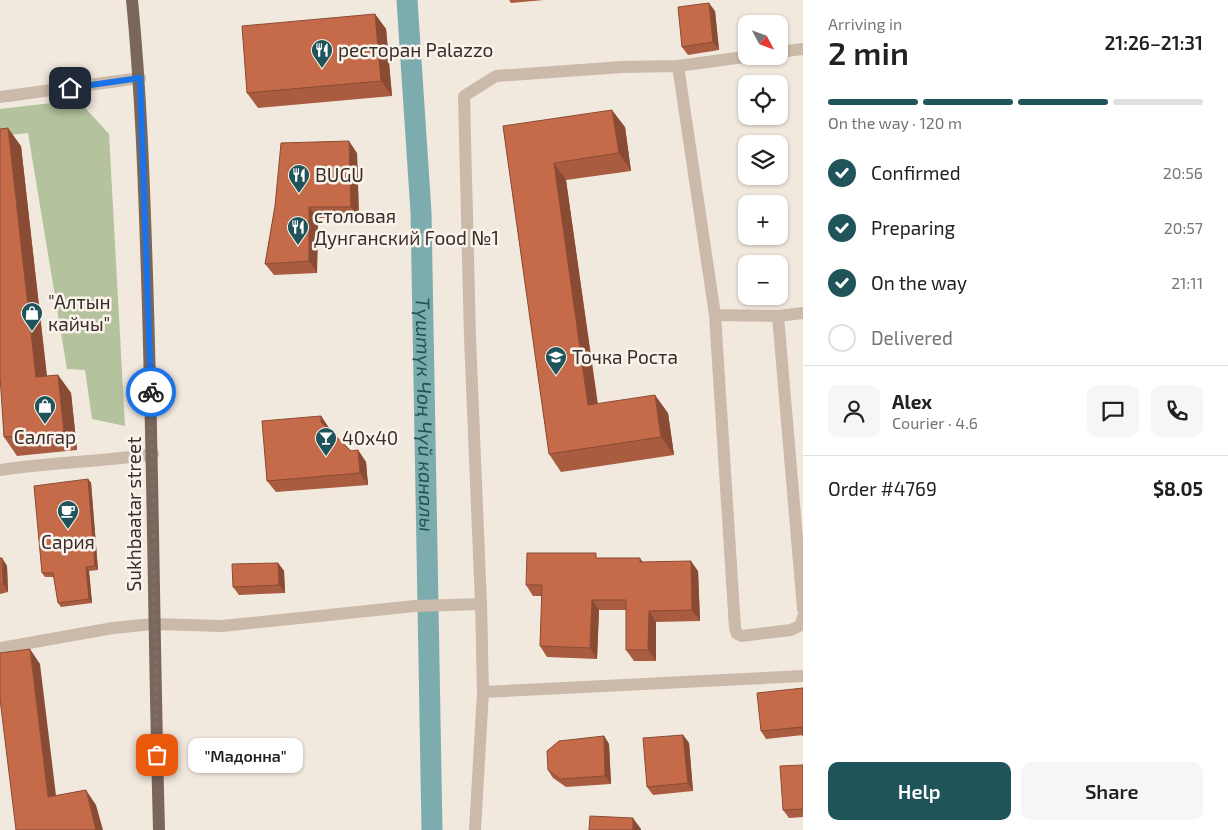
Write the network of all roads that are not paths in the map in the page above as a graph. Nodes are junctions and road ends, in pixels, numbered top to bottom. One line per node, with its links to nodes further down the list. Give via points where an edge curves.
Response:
1 (132, 0): 6 (main road, Sukhbaatar street)
2 (803, 49): 3 (street)
3 (788, 51)
4 (738, 58): 5 (street)
5 (678, 66): 9 (street); 13 (street, via 496,76 464,96 470,337)
6 (140, 78): 7 (street); 11 (main road, Sukhbaatar street)
7 (0, 96)
8 (803, 313): 10 (street)
9 (715, 315): 10 (street); 15 (street, via 737,634 791,630 801,625)
10 (778, 316): 14 (street)
11 (153, 454): 12 (street); 16 (main road, Sukhbaatar street)
12 (0, 470)
13 (482, 604): 16 (street, via 414,606 222,626); 19 (street)
14 (803, 609)
15 (803, 618)
16 (153, 624): 17 (street); 20 (main road, Sukhbaatar street)
17 (0, 648)
18 (803, 676): 19 (street)
19 (483, 692): 21 (street)
20 (159, 830)
21 (475, 830)

